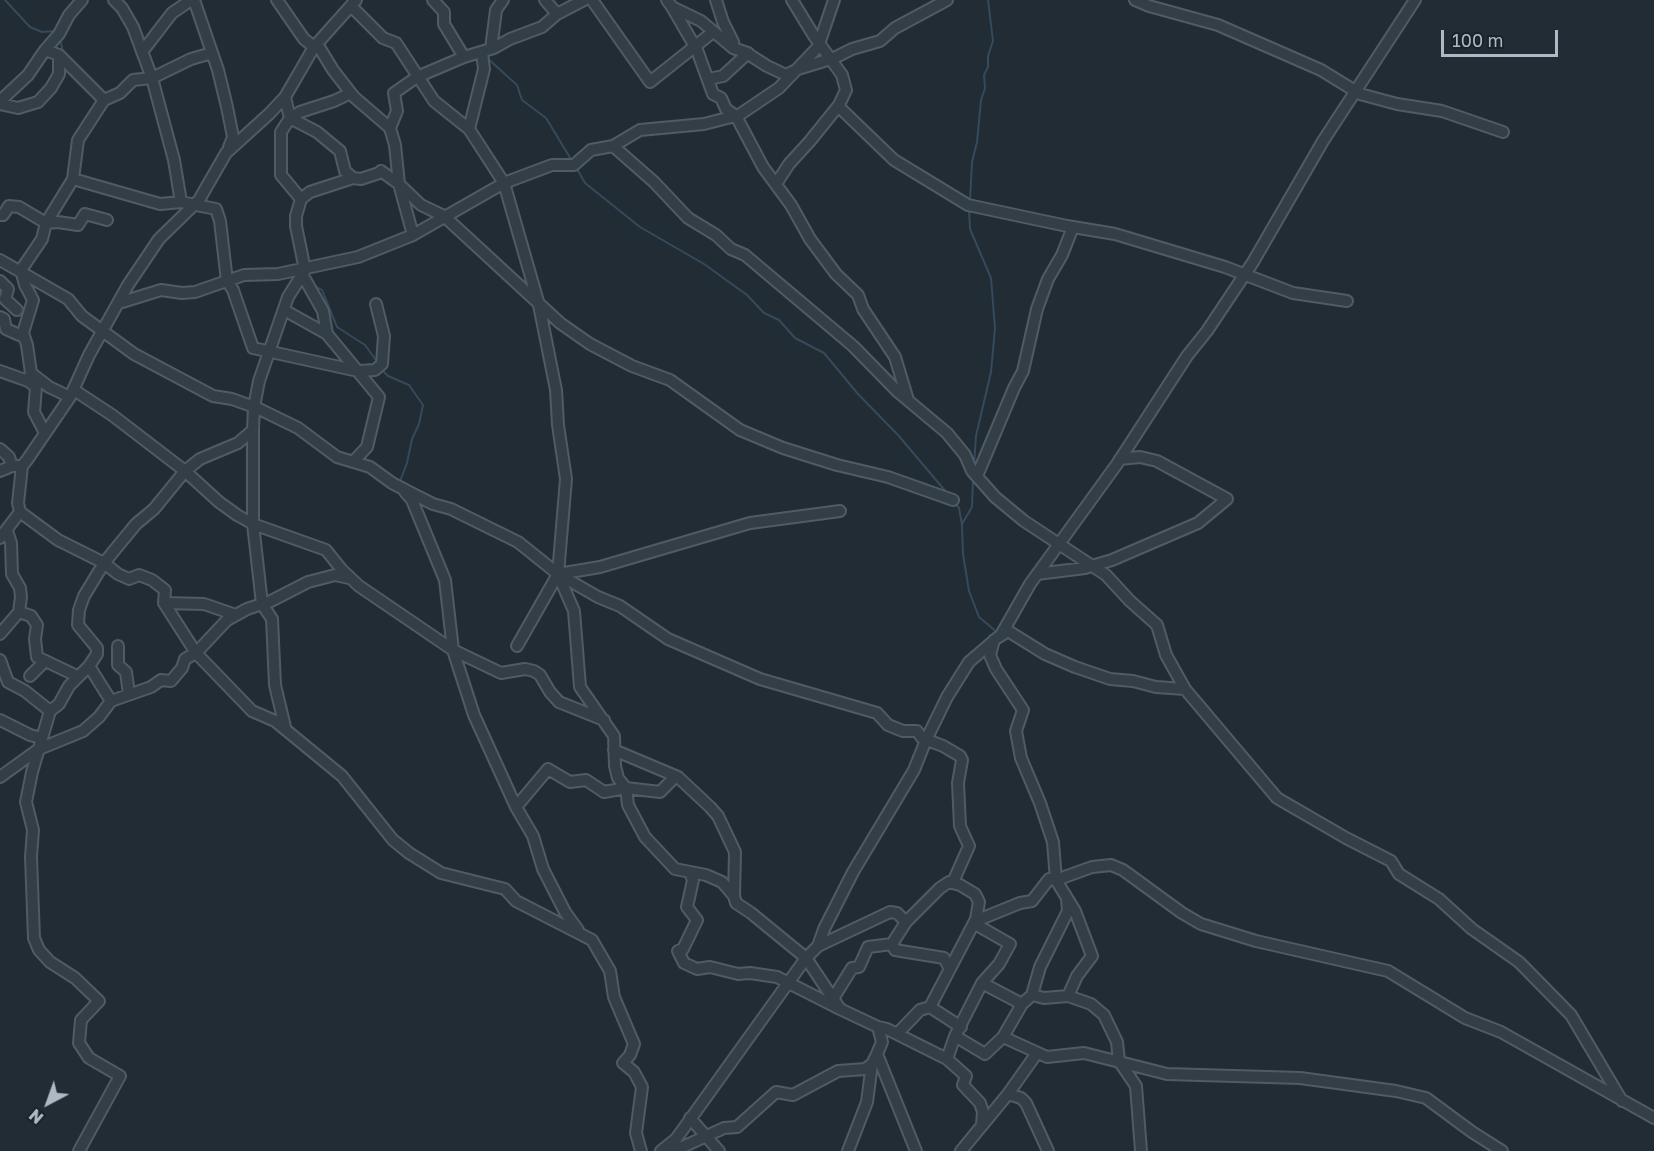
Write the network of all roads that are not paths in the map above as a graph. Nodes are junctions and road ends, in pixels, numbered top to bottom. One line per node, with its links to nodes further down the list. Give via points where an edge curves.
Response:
1 (82, 0): 26 (street)
2 (114, 0): 28 (street, via 133,27)
3 (177, 0): 19 (street)
4 (193, 0): 19 (street); 29 (street)
5 (277, 0): 23 (street, via 304,39)
6 (433, 0): 32 (street, via 444,12 444,24)
7 (503, 0): 27 (street, via 496,10)
8 (545, 0): 20 (street)
9 (584, 0): 20 (street)
10 (592, 0): 24 (street, via 650,82)
11 (716, 0): 25 (street)
12 (792, 0): 22 (street)
13 (834, 0): 22 (street)
14 (947, 0): 33 (street, via 880,41)
15 (1136, 0): 38 (street, via 1218,25 1321,70)
16 (1415, 0): 38 (street)
17 (353, 3): 23 (street); 35 (street, via 383,38 396,43)
18 (670, 4): 21 (street); 24 (street)
19 (172, 13): 28 (street)
20 (557, 14): 27 (street, via 542,27)
21 (713, 32): 24 (street); 25 (street)
22 (819, 43): 33 (street); 34 (street)
23 (314, 46): 39 (street, via 319,47); 40 (street)
24 (694, 46): 37 (street)
25 (733, 48): 30 (street)
26 (45, 50): 31 (street); 42 (street, via 28,75)
27 (486, 51): 32 (street); 47 (street)
28 (142, 52): 36 (street)
29 (212, 53): 36 (street); 50 (street, via 233,137)
30 (748, 53): 34 (street, via 786,75); 37 (street, via 723,76)
31 (59, 55): 41 (street); 42 (street, via 59,74 38,102 18,108)
32 (464, 57): 35 (street)
33 (831, 58): 34 (street); 43 (street, via 846,90)
34 (798, 69): 44 (street, via 779,88)
35 (417, 77): 46 (street, via 394,93 397,112); 47 (street, via 434,101)
36 (152, 78): 41 (street, via 133,80 120,93); 57 (street)
37 (709, 79): 44 (street, via 713,94)
38 (1355, 92): 48 (street, via 1442,111); 68 (street)
39 (351, 93): 45 (street); 46 (street)
40 (285, 97): 45 (street); 50 (street)
41 (104, 100): 52 (street, via 78,140)
42 (0, 103)
43 (838, 106): 55 (street); 63 (street, via 894,160 968,205)
44 (736, 116): 49 (street, via 704,124 640,130); 55 (street)
45 (290, 117): 51 (street, via 340,151 345,171); 56 (street, via 281,132 280,175)
46 (390, 128): 54 (street)
47 (469, 129): 53 (street)
48 (1503, 132)
49 (613, 146): 53 (street, via 591,150 574,165 552,165); 87 (street, via 688,218 745,255 794,295)
50 (228, 150): 58 (street)
51 (353, 178): 54 (street, via 381,171); 56 (street, via 310,192)
52 (73, 179): 57 (street, via 159,204); 62 (street)
53 (504, 183): 60 (street); 75 (street)
54 (399, 184): 60 (street, via 422,205); 64 (street)
55 (776, 184): 87 (street, via 810,239 836,274 858,295 895,357)
56 (301, 199): 67 (street, via 296,226)
57 (181, 202): 58 (street)
58 (195, 205): 69 (street, via 217,211); 73 (street, via 159,239)
59 (0, 215): 62 (street, via 9,206 19,207)
60 (444, 216): 64 (street); 75 (street)
61 (107, 220): 62 (street, via 85,214 78,225)
62 (46, 223): 66 (street, via 42,239)
63 (1073, 227): 68 (street, via 1114,234); 97 (street, via 1036,309 1023,371)
64 (413, 234): 67 (street, via 358,257)
65 (0, 260): 66 (street)
66 (21, 270): 71 (street); 79 (street, via 68,299)
67 (303, 272): 69 (street, via 244,275); 77 (street); 80 (street, via 324,310)
68 (1244, 275): 72 (street, via 1293,293); 92 (street)
69 (227, 281): 73 (street, via 195,292 161,290); 82 (street, via 252,347)
70 (4, 285): 71 (street); 76 (street, via 5,299)
71 (25, 285): 81 (street, via 33,300)
72 (1347, 302)
73 (119, 303): 79 (street)
74 (376, 304): 84 (street, via 384,336 382,364 375,370)
75 (539, 304): 99 (street, via 590,344 670,380 740,430 783,448); 107 (street, via 556,390 566,479)
76 (17, 310)
77 (284, 310): 80 (street); 82 (street)
78 (0, 317): 81 (street, via 6,329)
79 (102, 331): 86 (street); 88 (street, via 134,354 213,396)
80 (327, 334): 84 (street)
81 (24, 338): 85 (street)
82 (270, 352): 84 (street); 88 (street)
83 (0, 371): 85 (street)
84 (358, 371): 93 (street, via 379,397 367,447)
85 (30, 377): 86 (street); 90 (street, via 36,387 34,412)
86 (72, 393): 90 (street); 96 (street, via 112,415)
87 (908, 400): 97 (street, via 947,433)
88 (254, 407): 89 (street); 93 (street, via 297,428 337,457)
89 (253, 430): 96 (street, via 238,443 200,459); 102 (street)
90 (45, 433): 94 (street)
91 (0, 449): 94 (street)
92 (1120, 459): 104 (street); 106 (street, via 1140,457 1157,461 1227,499 1198,523)
93 (353, 462): 98 (street, via 370,467)
94 (17, 466): 95 (street); 101 (street)
95 (0, 471)
96 (185, 471): 102 (street, via 229,510); 105 (street)
97 (977, 476): 104 (street, via 995,497)
98 (403, 489): 107 (street, via 518,542); 118 (street, via 412,500 445,580)
99 (953, 500)
100 (840, 511): 107 (street, via 750,523 600,567)
101 (20, 512): 103 (street); 105 (street, via 58,540)
102 (253, 524): 109 (street, via 328,551); 111 (street)
103 (3, 534): 112 (street, via 10,543 12,574 20,588)
104 (1059, 544): 106 (street); 108 (street)
105 (104, 563): 110 (street, via 129,579 139,575 152,580 165,590); 122 (street, via 79,610 78,625 97,648)
106 (1093, 566): 108 (street); 125 (street, via 1157,625 1166,655)
107 (558, 574): 117 (street); 130 (street, via 574,613 580,687); 132 (street, via 706,657 763,680 877,713 888,725 903,731 915,730)
108 (1037, 574): 115 (street)
109 (350, 578): 111 (street, via 335,575 308,582); 118 (street)
110 (164, 603): 113 (street, via 204,604); 119 (street)
111 (262, 604): 113 (street); 131 (street, via 272,619 275,685)
112 (19, 612): 114 (street); 121 (street, via 31,616 37,625 37,657)
113 (236, 615): 119 (street)
114 (0, 634)
115 (997, 638): 125 (street, via 1008,631 1045,654 1110,679); 132 (street, via 969,662); 140 (street, via 990,655 1023,710 1016,731 1021,758 1053,842)
116 (118, 646): 126 (street, via 118,665 126,672)
117 (517, 646)
118 (453, 650): 130 (street, via 501,673 534,671 559,702); 138 (street, via 474,715)
119 (196, 653): 126 (street, via 185,659 171,681 161,680); 131 (street, via 252,711)
120 (0, 660): 128 (street, via 8,682)
121 (45, 661): 123 (street); 124 (street)
122 (89, 666): 124 (street); 127 (street)
123 (30, 676)
124 (77, 676): 128 (street)
125 (1185, 689): 168 (street, via 1277,798 1391,861 1399,874 1439,899 1472,930 1519,962 1571,1015)
126 (129, 694): 127 (street)
127 (111, 701): 133 (street, via 83,730)
128 (50, 711): 133 (street)
129 (0, 720): 133 (street)
130 (604, 721): 134 (street, via 614,736)
131 (285, 728): 146 (street, via 344,777 393,840 409,853 441,873 505,889 516,901)
132 (926, 740): 141 (street, via 943,746 962,760 958,783 960,826 969,846); 148 (street, via 914,771 853,872)
133 (40, 744): 136 (street); 174 (street, via 26,799 33,830 34,936 39,950 50,962 75,978 99,1001 81,1020 79,1043 89,1058 120,1076)
134 (614, 750): 135 (street); 137 (street, via 618,778)
135 (676, 776): 137 (street, via 660,792); 143 (street, via 710,807 732,843 736,856)
136 (0, 777)
137 (626, 788): 138 (street, via 603,792 586,780 570,782 548,769); 139 (street, via 627,804 645,837 675,869)
138 (516, 807): 146 (street, via 533,836 543,869 564,912)
139 (690, 873): 143 (street, via 715,878); 152 (street, via 693,880 687,906 698,920 678,951 680,959 697,969 765,974)
140 (1056, 880): 142 (street); 144 (street, via 1049,879 1032,901); 168 (street, via 1092,867 1111,865 1201,924 1256,941 1388,971 1465,1018 1501,1032)
141 (953, 882): 144 (street, via 973,892 979,900); 145 (street, via 940,888)
142 (1066, 895): 153 (street, via 1068,911 1038,970); 154 (street, via 1092,956)
143 (734, 896): 149 (street, via 736,903)
144 (975, 921): 150 (street); 151 (street, via 1010,944 999,964)
145 (906, 922): 147 (street); 148 (street, via 890,912)
146 (580, 933): 175 (street, via 592,940 610,971 610,986 634,1044 623,1063 634,1072 642,1087 636,1133)
147 (892, 944): 150 (street, via 895,950 944,958); 155 (street, via 868,947 859,968 852,967)
148 (818, 946): 149 (street)
149 (806, 958): 152 (street); 155 (street)
150 (950, 969): 157 (street)
151 (982, 982): 156 (street); 160 (street)
152 (789, 983): 158 (street); 169 (street)
153 (1032, 995): 154 (street); 156 (street)
154 (1068, 996): 166 (street, via 1091,1004 1104,1015 1117,1042)
155 (834, 997): 158 (street)
156 (1022, 1004): 162 (street)
157 (930, 1007): 160 (street); 161 (street, via 920,1010)
158 (840, 1009): 159 (street)
159 (878, 1027): 161 (street); 164 (street, via 882,1042)
160 (958, 1031): 162 (street, via 985,1054); 165 (street)
161 (897, 1034): 165 (street)
162 (1003, 1037): 163 (street)
163 (1037, 1053): 166 (street, via 1047,1057 1084,1053); 167 (street)
164 (874, 1059): 172 (street); 173 (street, via 862,1070 838,1071 793,1095 776,1092 736,1127); 179 (street, via 867,1102)
165 (947, 1059): 171 (street, via 966,1077 963,1084 980,1103)
166 (1119, 1061): 184 (street, via 1136,1086); 185 (street, via 1167,1074 1300,1078 1426,1098)
167 (1008, 1094): 171 (street); 183 (street, via 1026,1103)
168 (1622, 1101): 170 (street)
169 (690, 1118): 173 (street); 176 (street, via 674,1141)
170 (1654, 1118)
171 (982, 1124): 182 (street)
172 (908, 1133): 180 (street); 181 (street)
173 (707, 1136): 177 (street); 178 (street)
174 (79, 1151)
175 (640, 1151)
176 (661, 1151)
177 (666, 1151)
178 (719, 1151)
179 (848, 1151)
180 (906, 1151)
181 (916, 1151)
182 (961, 1151)
183 (1047, 1151)
184 (1141, 1151)
185 (1502, 1151)

